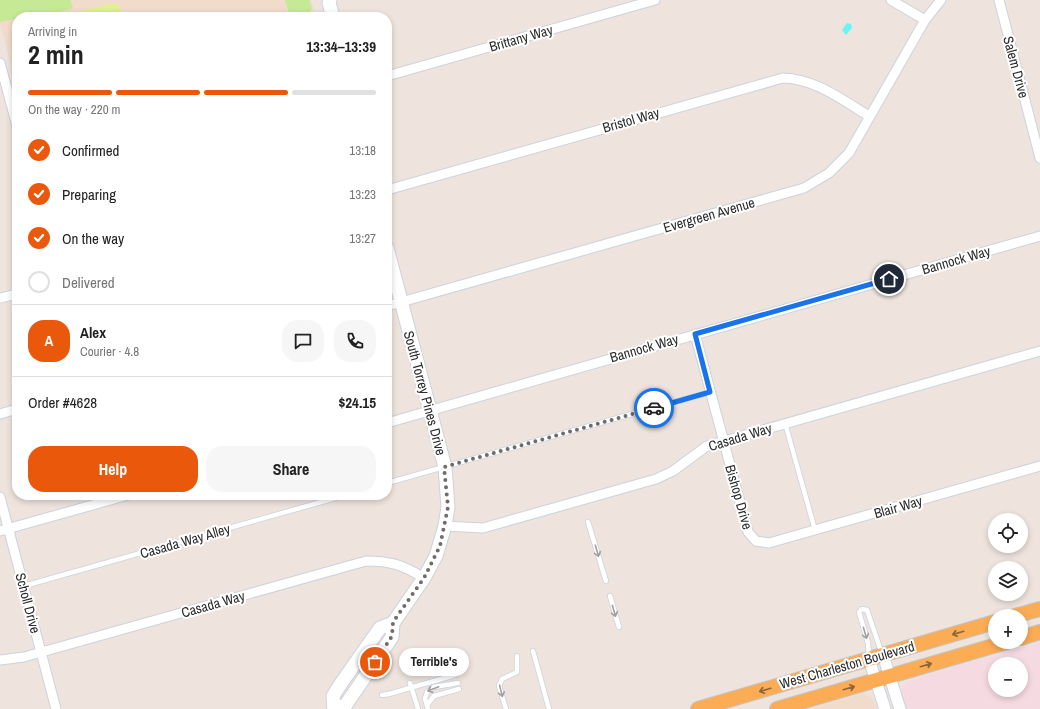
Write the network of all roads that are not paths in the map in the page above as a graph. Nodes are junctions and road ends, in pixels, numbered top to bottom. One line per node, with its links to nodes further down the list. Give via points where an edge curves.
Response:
1 (655, 0): 9 (street, Brittany Way)
2 (891, 0): 7 (street)
3 (940, 0): 7 (street, Evergreen Avenue)
4 (999, 0): 12 (street, Salem Drive)
5 (327, 1): 6 (main road)
6 (330, 12)
7 (925, 20): 11 (street, Evergreen Avenue)
8 (1, 67): 10 (street)
9 (392, 75)
10 (12, 108)
11 (869, 116): 13 (street, Bristol Way, via 814,83 783,78); 18 (street, Evergreen Avenue, via 849,153 829,173 804,188)
12 (1040, 158)
13 (392, 189)
14 (1040, 236): 20 (street, Bannock Way)
15 (392, 267): 18 (main road, South Torrey Pines Drive)
16 (12, 295): 17 (street)
17 (0, 298)
18 (401, 302): 19 (street, Evergreen Avenue); 24 (main road, South Torrey Pines Drive)
19 (392, 305)
20 (695, 334): 22 (street, Bishop Drive); 24 (street, Bannock Way)
21 (1040, 351): 27 (street, Casada Way)
22 (710, 392): 28 (street, Bishop Drive); 30 (lane)
23 (12, 410): 25 (street)
24 (430, 410): 26 (street, Bannock Way); 30 (main road, South Torrey Pines Drive)
25 (0, 414)
26 (392, 421)
27 (785, 423): 28 (street, Casada Way); 38 (lane)
28 (723, 441): 36 (street, Casada Way, via 699,450 673,471 656,479 483,528); 39 (street, Bishop Drive, via 748,532)
29 (1040, 466): 38 (street, Blair Way)
30 (444, 467): 31 (lane); 36 (main road, South Torrey Pines Drive, via 448,507)
31 (392, 482)
32 (0, 496): 37 (street, Scholl Drive)
33 (110, 500): 37 (street)
34 (328, 500): 42 (lane, Casada Way Alley)
35 (588, 522): 41 (lane, one-way to 41)
36 (445, 526): 40 (main road, South Torrey Pines Drive, via 436,556)
37 (4, 530): 42 (street, Scholl Drive)
38 (815, 530): 39 (street, Blair Way, via 769,543)
39 (756, 541)
40 (424, 578): 46 (main road, South Torrey Pines Drive); 54 (street, Casada Way, via 398,564 366,561)
41 (606, 581)
42 (24, 586): 54 (street, Scholl Drive)
43 (610, 596): 48 (lane, one-way to 48)
44 (1040, 609): 45 (main road)
45 (1028, 612)
46 (393, 622): 51 (main road, South Torrey Pines Drive, via 380,628); 62 (main road, South Torrey Pines Drive, via 392,636)
47 (988, 624): 56 (main road, West Charleston Boulevard, one-way to 56)
48 (619, 627)
49 (1040, 632): 50 (main road)
50 (1028, 636)
51 (373, 638): 62 (main road, via 361,668 354,677); 66 (main road, South Torrey Pines Drive, via 333,696)
52 (988, 647): 59 (main road, West Charleston Boulevard, one-way to 52)
53 (533, 651): 70 (lane)
54 (41, 652): 57 (street, Casada Way); 67 (street, Scholl Drive)
55 (516, 656): 69 (lane, one-way to 69, via 517,672 502,679 499,686)
56 (876, 657): 56 (lane, one-way to 56, via 867,610 862,608 859,612 868,643); 59 (street); 71 (main road, West Charleston Boulevard, one-way to 71)
57 (0, 660)
58 (455, 675): 61 (lane)
59 (882, 678): 72 (main road, West Charleston Boulevard, one-way to 59); 73 (street); 74 (street)
60 (458, 683): 65 (lane, one-way to 65, via 431,689 425,696)
61 (411, 685): 64 (lane); 68 (lane)
62 (357, 688): 66 (main road, South Torrey Pines Drive, via 345,706)
63 (459, 689): 65 (lane, via 434,696)
64 (382, 694)
65 (427, 707)
66 (334, 708)
67 (56, 709)
68 (418, 709)
69 (506, 709)
70 (549, 709)
71 (698, 709)
72 (777, 709)
73 (885, 709)
74 (900, 709)

